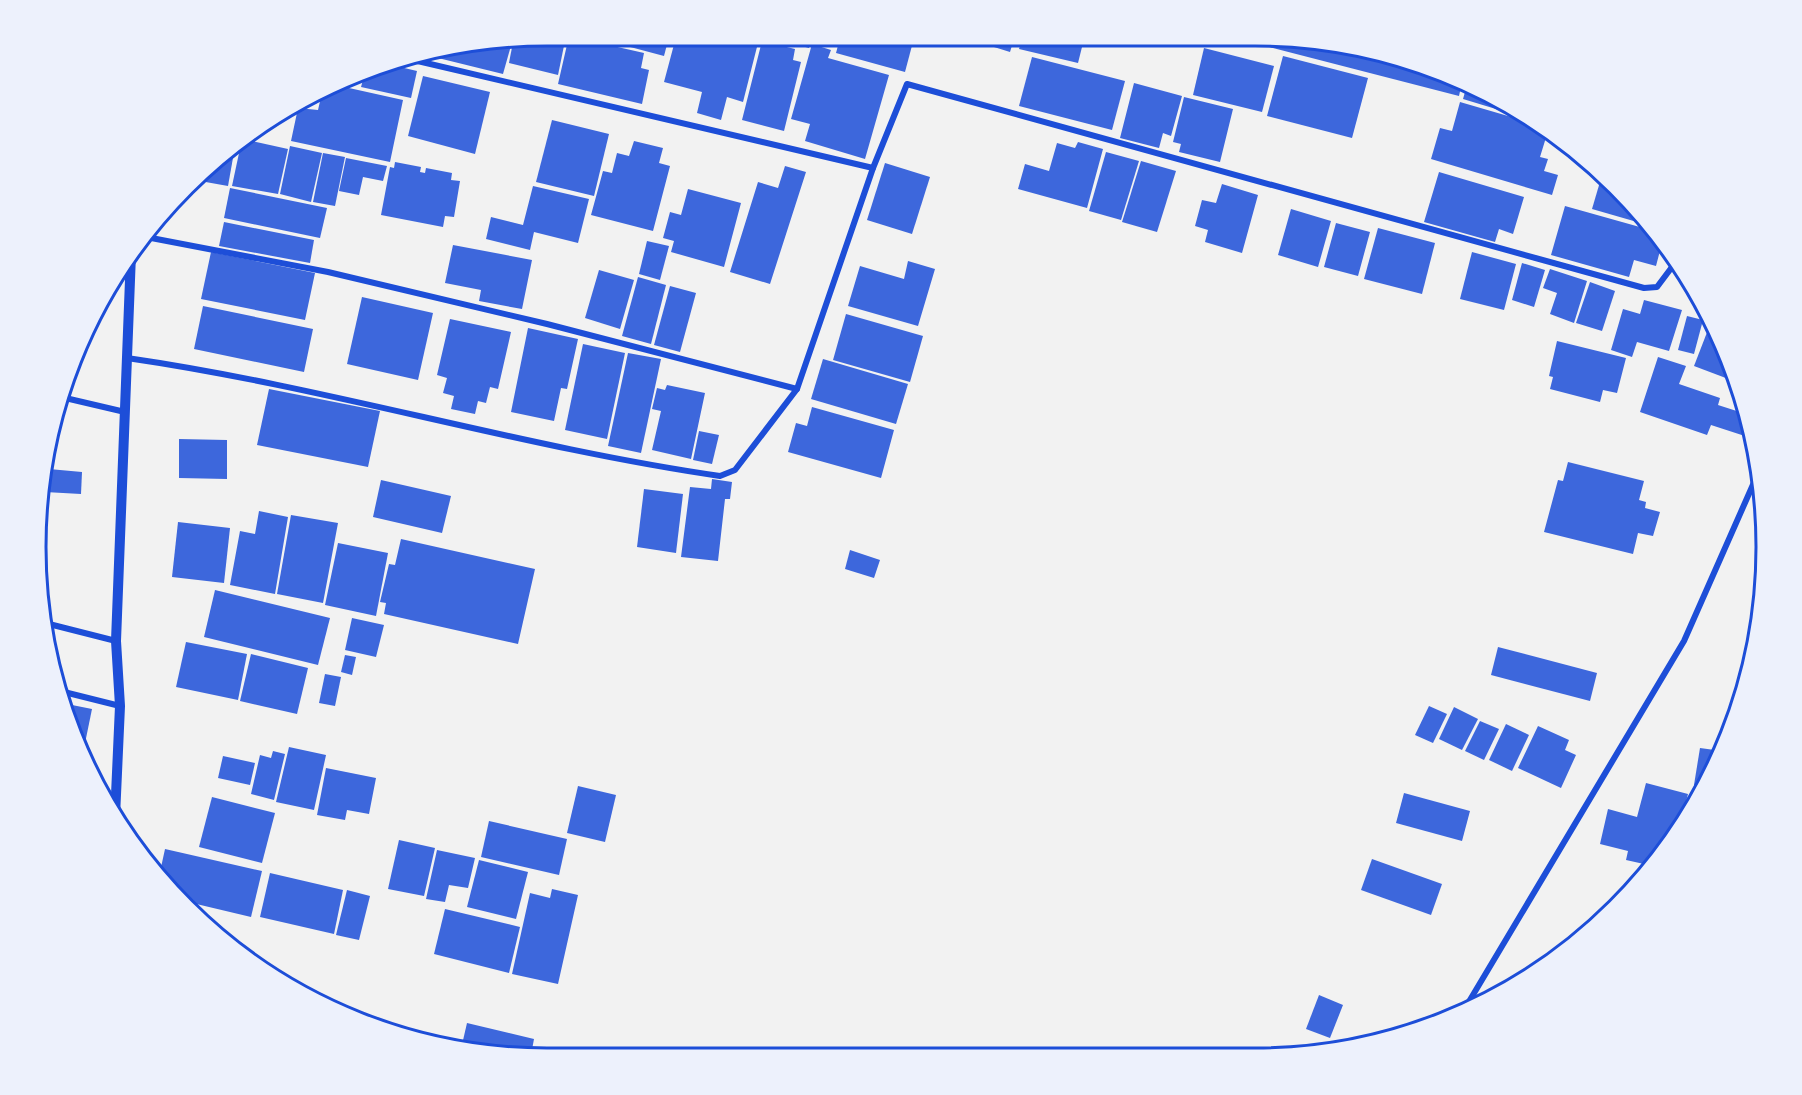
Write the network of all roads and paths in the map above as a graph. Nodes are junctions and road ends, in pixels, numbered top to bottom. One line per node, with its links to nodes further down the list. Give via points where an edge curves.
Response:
1 (424, 63): 2 (street)
2 (873, 168): 4 (street, via 907,84 1648,289 1657,287); 7 (street)
3 (154, 238): 7 (street, via 328,272)
4 (1671, 269)
5 (130, 270): 6 (street)
6 (127, 358): 7 (street, via 223,372 525,441 720,476 735,470); 9 (street)
7 (797, 389)
8 (69, 399): 9 (street)
9 (126, 412): 12 (street)
10 (1752, 490): 16 (street, via 1684,641)
11 (53, 625): 12 (street)
12 (116, 641): 14 (street)
13 (69, 693): 14 (street)
14 (120, 706): 15 (street)
15 (116, 801)
16 (1470, 999)

